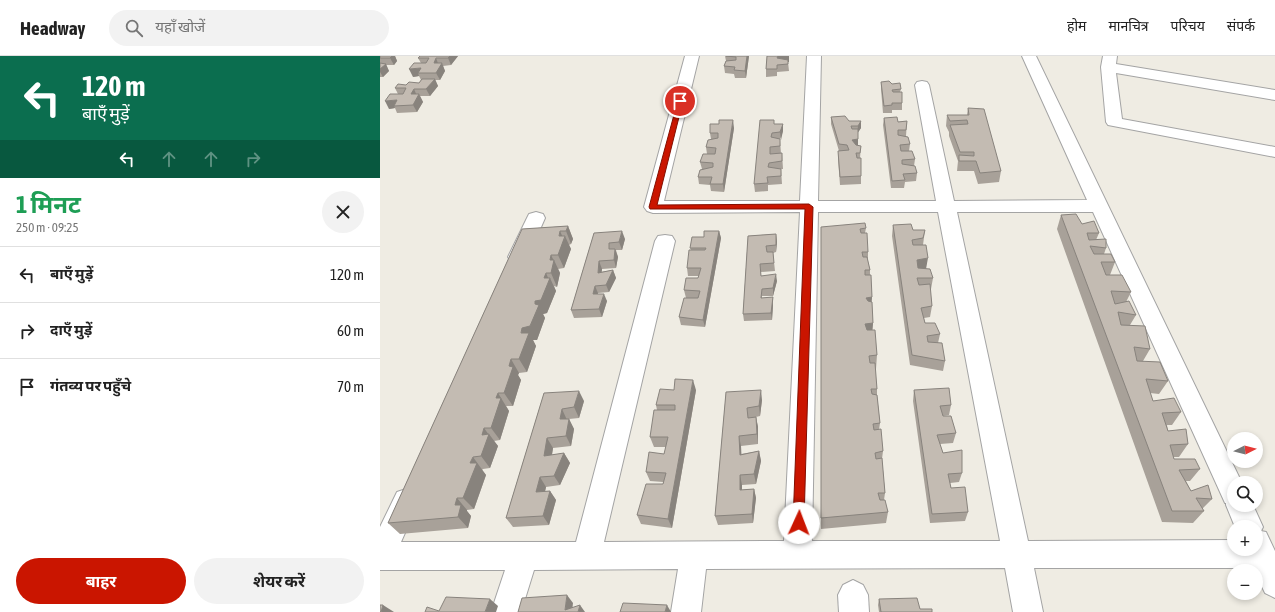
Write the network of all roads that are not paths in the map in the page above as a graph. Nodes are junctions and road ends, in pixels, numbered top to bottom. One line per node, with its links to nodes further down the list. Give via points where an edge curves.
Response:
1 (692, 56): 10 (street, via 653,207)
2 (814, 56): 10 (street)
3 (1029, 56): 9 (street)
4 (1109, 61): 6 (street); 7 (street, via 1114,122)
5 (922, 85): 8 (street)
6 (1275, 95)
7 (1275, 152)
8 (947, 206): 9 (street); 10 (street); 20 (street)
9 (1100, 206): 14 (street)
10 (809, 207): 19 (street)
11 (536, 218): 13 (street)
12 (665, 241): 17 (street)
13 (510, 275)
14 (1227, 479)
15 (414, 484): 21 (street)
16 (1227, 549): 20 (street)
17 (587, 555): 18 (street); 22 (street)
18 (694, 555): 19 (street); 26 (street)
19 (798, 555): 20 (street)
20 (1016, 555): 27 (street)
21 (380, 556): 22 (street)
22 (524, 556): 25 (street)
23 (1263, 556): 24 (street)
24 (1275, 582)
25 (506, 612)
26 (686, 612)
27 (1028, 612)

